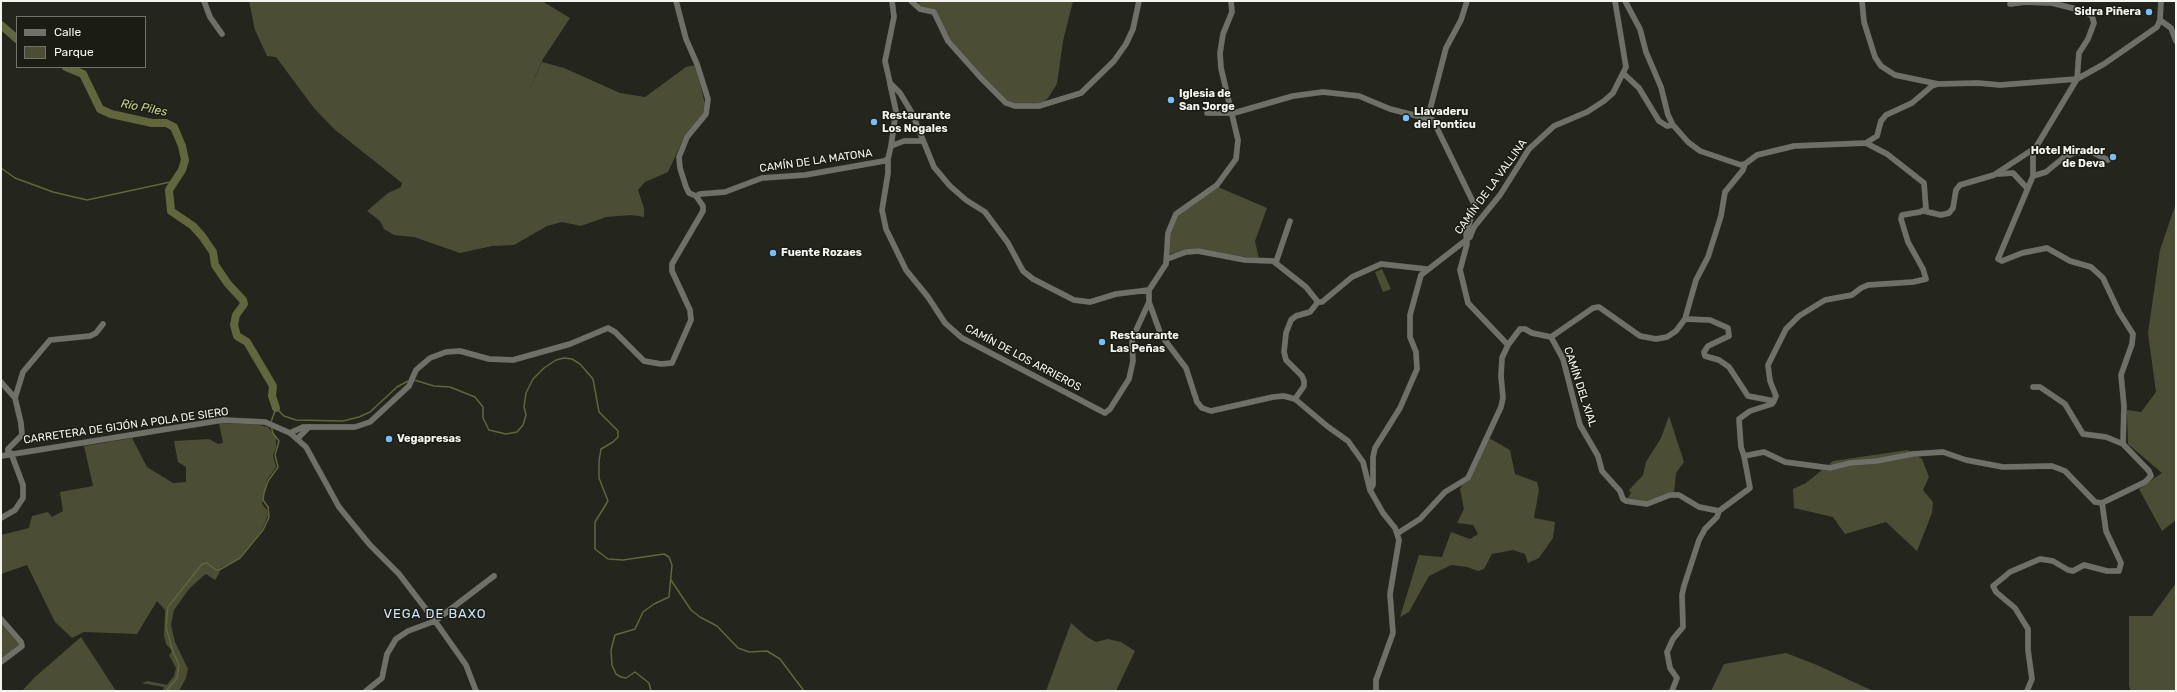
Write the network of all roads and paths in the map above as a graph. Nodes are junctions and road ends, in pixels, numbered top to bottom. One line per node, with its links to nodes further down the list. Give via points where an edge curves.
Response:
1 (204, 1): 14 (street, via 210,17)
2 (676, 1): 34 (street, via 686,39 708,99 706,114 687,137 680,157 680,168 686,187)
3 (892, 1): 18 (street, CAMÍN DE LA MATONA, via 894,17 885,61)
4 (911, 1): 5 (street, via 920,8 934,12 948,41 980,78 1006,103 1015,106 1039,106 1080,93 1114,61 1126,44 1133,30)
5 (1139, 1)
6 (1231, 1): 21 (street, via 1232,12 1223,34 1220,53)
7 (1467, 1): 22 (street, via 1461,20 1446,48)
8 (1615, 1): 16 (street, CAMÍN DE LA VALLINA, via 1626,61)
9 (1625, 1): 23 (street, via 1640,29)
10 (1862, 1): 19 (street, via 1864,22 1875,57 1881,66 1895,75)
11 (2161, 1): 13 (street)
12 (2010, 4): 17 (street, via 2052,3 2084,11 2092,16 2092,32 2079,53)
13 (2160, 20): 15 (street, via 2171,28); 17 (street, via 2157,27 2145,37)
14 (222, 34)
15 (2176, 41)
16 (1624, 74): 23 (street, via 1639,88 1659,121 1667,126); 37 (street, CAMÍN DE LA VALLINA, via 1613,93 1604,102 1554,126 1529,149 1500,195)
17 (2076, 79): 19 (street, via 2000,85 1978,82); 27 (street)
18 (890, 83): 24 (street, via 900,93 912,113); 26 (street, CAMÍN DE LA MATONA, via 896,111)
19 (1938, 84): 25 (street, via 1912,103 1886,114 1877,136)
20 (1207, 113): 21 (street)
21 (1231, 113): 22 (street, via 1316,92 1359,96 1390,109); 38 (street, via 1238,145 1236,159 1217,185 1176,214 1168,233)
22 (1428, 117): 37 (street, via 1436,123 1474,203 1475,208)
23 (1673, 125): 30 (street, via 1700,151 1741,165)
24 (922, 141): 26 (street, via 911,140); 41 (street, via 942,178 966,200 985,212 1008,243 1023,271 1033,279 1074,300 1090,302 1116,294)
25 (1866, 143): 30 (street, via 1794,146 1763,153); 35 (street, via 1887,154 1922,180 1925,189)
26 (891, 146): 28 (street, CAMÍN DE LA MATONA)
27 (2035, 148): 31 (street); 32 (street)
28 (888, 159): 34 (street, CAMÍN DE LA MATONA, via 805,175 762,178 725,192); 42 (street, CAMÍN DE LOS ARRIEROS, via 882,210 886,229 906,270 945,323 962,338 1105,413 1130,379 1133,361 1132,339)
29 (2108, 160): 32 (street, via 2090,151 2074,152 2046,172)
30 (1745, 164): 44 (street, via 1723,195 1721,216 1708,257 1696,280)
31 (1994, 175): 33 (street, via 2013,173); 35 (street, via 1960,185 1949,213 1941,215)
32 (2032, 176): 33 (street)
33 (2027, 188): 56 (street, via 1998,259 2004,261 2022,253 2047,248 2070,261 2091,267 2103,278 2133,334 2121,375 2124,406)
34 (696, 196): 53 (street, via 703,206 703,214 672,264 672,271 690,310 691,320 672,363 644,361 608,328 570,344 513,360 489,359 460,351 446,352 430,358 416,370 409,384 390,404 365,424 343,427)
35 (1924, 211): 52 (street, via 1902,215 1901,219 1908,242 1926,279 1868,285 1852,295 1826,300 1799,316 1786,329 1768,365 1770,381 1776,396)
36 (1290, 222): 39 (street)
37 (1466, 240): 40 (street, CAMÍN DE LA VALLINA); 47 (street, via 1460,270 1468,303)
38 (1167, 259): 39 (street, via 1186,252 1198,251 1245,260); 41 (street, via 1164,270)
39 (1276, 262): 43 (street, via 1306,287)
40 (1426, 270): 43 (street, via 1381,264 1352,277 1322,302); 60 (street, via 1418,282 1410,315 1410,334 1416,352 1416,369 1400,408 1375,448 1373,485)
41 (1149, 290): 42 (street)
42 (1149, 302): 51 (street, via 1161,335 1186,368 1197,402 1202,408 1211,411 1273,396)
43 (1318, 302): 51 (street, via 1310,312 1291,320 1286,333 1286,360 1304,381 1304,386)
44 (1685, 319): 46 (street, via 1676,331 1667,337 1648,338 1640,336 1599,307 1593,308); 52 (street, via 1710,320 1728,328 1729,336 1708,346 1704,352 1705,356 1719,360 1729,367 1748,396)
45 (103, 324): 50 (street, via 90,336 50,340 22,372)
46 (1551, 337): 47 (street, via 1522,328); 62 (street, CAMÍN DEL XIAL, via 1566,369 1580,425 1598,456 1602,471 1620,491 1623,499 1641,504 1670,495 1679,495 1700,507)
47 (1508, 345): 64 (street, via 1501,363 1502,403 1468,478 1445,492 1416,522)
48 (1, 382): 50 (street)
49 (2033, 387): 56 (street, via 2040,387 2065,404 2083,434 2106,437)
50 (15, 398): 57 (street, via 22,435 8,449)
51 (1295, 399): 60 (street, via 1348,441 1363,462)
52 (1774, 401): 59 (street, via 1750,411 1739,419)
53 (312, 426): 54 (street); 55 (street, via 304,430)
54 (290, 433): 55 (street, CARRETERA DE GIJÓN A POLA DE SIERO); 57 (street, CARRETERA DE GIJÓN A POLA DE SIERO, via 265,422 223,420)
55 (298, 438): 67 (street, CARRETERA DE GIJÓN A POLA DE SIERO, via 311,455 339,507 370,545 399,574)
56 (2123, 444): 61 (street, via 2149,471 2150,479)
57 (10, 454): 58 (street, CARRETERA DE GIJÓN A POLA DE SIERO); 63 (street, via 23,485 22,498 15,510)
58 (1, 456)
59 (1744, 456): 61 (street, via 1764,452 1785,462 1830,468 1913,454 1943,452 1970,461 2003,467 2052,466 2065,472 2095,502); 62 (street, via 1750,488)
60 (1370, 490): 64 (street)
61 (2102, 503): 73 (street, via 2106,531 2121,563 2119,571 2107,571 2084,565 2073,571 2053,561 2040,559 2010,572 1993,586 1996,592 2015,608 2028,629 2032,679)
62 (1719, 511): 72 (street, via 1699,540 1684,586 1682,627 1667,652 1670,668 1677,678)
63 (1, 518)
64 (1398, 533): 71 (street, via 1398,554 1390,594 1393,633 1376,680)
65 (494, 576): 67 (street)
66 (1, 619): 68 (street, via 22,646)
67 (434, 621): 69 (street, via 408,631 396,639 387,654 384,674 378,683); 70 (street, CARRETERA DE GIJÓN A POLA DE SIERO, via 466,665)
68 (1, 662)
69 (366, 691)
70 (476, 691)
71 (1376, 691)
72 (1672, 691)
73 (2027, 691)

